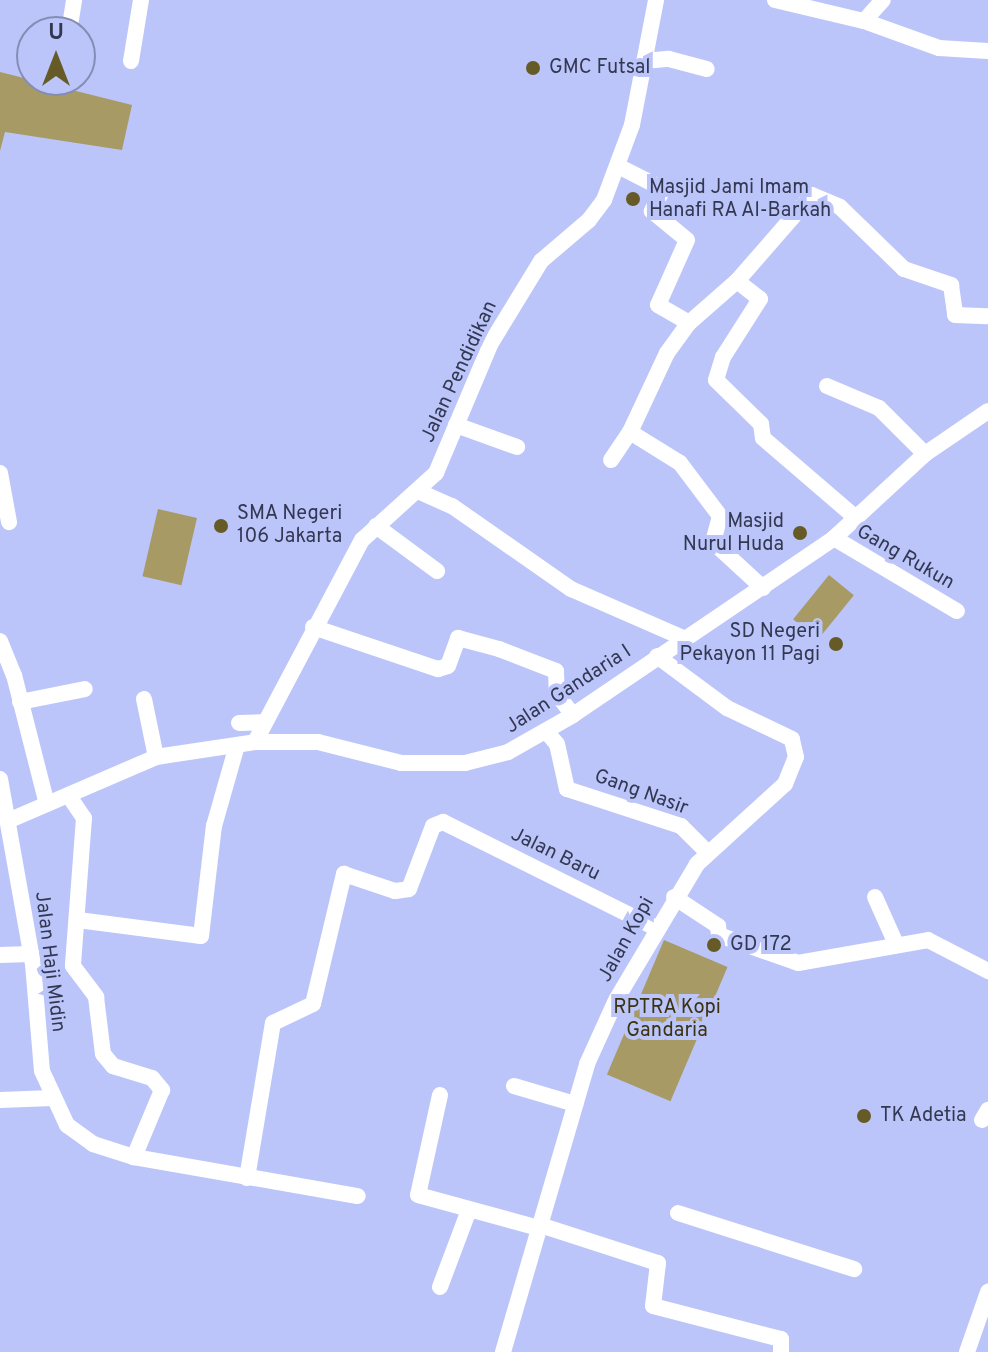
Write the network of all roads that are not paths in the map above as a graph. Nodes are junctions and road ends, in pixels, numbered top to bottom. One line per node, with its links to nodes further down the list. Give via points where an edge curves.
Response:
1 (141, 0): 7 (street)
2 (656, 0): 8 (street, Jalan Pendidikan)
3 (775, 0): 5 (street)
4 (883, 0): 5 (street)
5 (864, 21): 6 (street, via 939,48)
6 (988, 51)
7 (131, 61)
8 (644, 61): 9 (street, via 669,59); 10 (street, Jalan Pendidikan)
9 (707, 69)
10 (618, 166): 13 (street, via 663,189 652,211 687,240 658,305); 16 (street, Jalan Pendidikan, via 589,220 552,248 514,303)
11 (737, 281): 12 (street, via 815,195 840,207 904,269 951,285 955,315); 13 (street); 23 (street, via 760,299 716,376 761,424 763,438)
12 (988, 316)
13 (689, 323): 17 (street, via 662,362)
14 (827, 386): 19 (street, via 879,408)
15 (986, 415): 19 (street, Jalan Gandaria I)
16 (456, 425): 18 (street); 22 (street, Jalan Pendidikan, via 436,473)
17 (630, 432): 20 (street); 28 (street, via 695,477 720,516 713,542)
18 (517, 447)
19 (925, 454): 23 (street, Jalan Gandaria I)
20 (611, 460)
21 (0, 473): 24 (street)
22 (420, 492): 25 (street, Jalan Pendidikan); 31 (street, via 452,506 571,589)
23 (855, 517): 26 (street, Jalan Gandaria I)
24 (9, 522)
25 (376, 526): 27 (street); 30 (street, Jalan Pendidikan, via 362,540)
26 (834, 538): 28 (street, Jalan Gandaria I); 29 (street, Gang Rukun)
27 (437, 571)
28 (763, 588): 31 (street, Jalan Gandaria I)
29 (957, 611)
30 (313, 627): 37 (street, via 438,669 446,667 456,639 462,638 556,671 557,694); 38 (street, Jalan Pendidikan)
31 (681, 637): 33 (street, Jalan Gandaria I)
32 (0, 641): 36 (street)
33 (657, 656): 37 (street, Jalan Gandaria I); 48 (street, Jalan Kopi, via 709,696 766,723 796,747 785,784)
34 (85, 689): 36 (street)
35 (144, 699): 43 (street)
36 (20, 702): 46 (street)
37 (573, 715): 40 (street, Jalan Gandaria I)
38 (262, 722): 39 (street); 41 (street, Jalan Pendidikan)
39 (239, 723)
40 (546, 731): 41 (street, Jalan Gandaria I, via 508,752 465,763 401,763 286,738); 48 (street, Gang Nasir, via 557,744 567,789 681,826)
41 (255, 742): 42 (street, Jalan Gandaria I)
42 (237, 745): 43 (street, Jalan Gandaria I); 51 (street, via 214,826 204,932 196,938)
43 (156, 757): 45 (street, Jalan Gandaria I)
44 (0, 779): 47 (street, Jalan Haji Midin)
45 (69, 796): 46 (street, Jalan Gandaria I); 51 (street, via 84,818)
46 (47, 804): 47 (street, Jalan Gandaria I)
47 (10, 820): 54 (street, Jalan Haji Midin)
48 (707, 852): 49 (street, Jalan Kopi)
49 (674, 897): 52 (street, Jalan Kopi); 53 (street, via 718,926 719,935 798,963)
50 (875, 897): 53 (street)
51 (78, 920): 62 (street, via 73,966 96,997 103,1054 113,1066 152,1078 162,1090)
52 (656, 928): 61 (street, Jalan Kopi, via 602,1030); 63 (street, Jalan Baru, via 445,823 435,824 409,889 395,891 348,873 342,877 313,1004 273,1023)
53 (896, 944): 56 (street, via 928,940)
54 (31, 954): 55 (street); 59 (street, Jalan Haji Midin, via 41,1063)
55 (0, 955)
56 (988, 971)
57 (514, 1086): 61 (street)
58 (440, 1095): 65 (street, via 417,1191 426,1201)
59 (52, 1098): 60 (street); 62 (street, Jalan Haji Midin, via 79,1137)
60 (0, 1100)
61 (575, 1104): 67 (street, Jalan Kopi)
62 (134, 1157): 63 (street, Jalan Haji Midin)
63 (247, 1178): 64 (street, Jalan Haji Midin)
64 (358, 1196)
65 (469, 1210): 67 (street); 69 (street)
66 (678, 1213): 68 (street)
67 (539, 1226): 71 (street, Jalan Kopi); 72 (street, via 658,1263 653,1306 781,1339)
68 (854, 1269)
69 (440, 1287)
70 (988, 1292): 73 (street)
71 (503, 1352)
72 (781, 1352)
73 (967, 1352)

